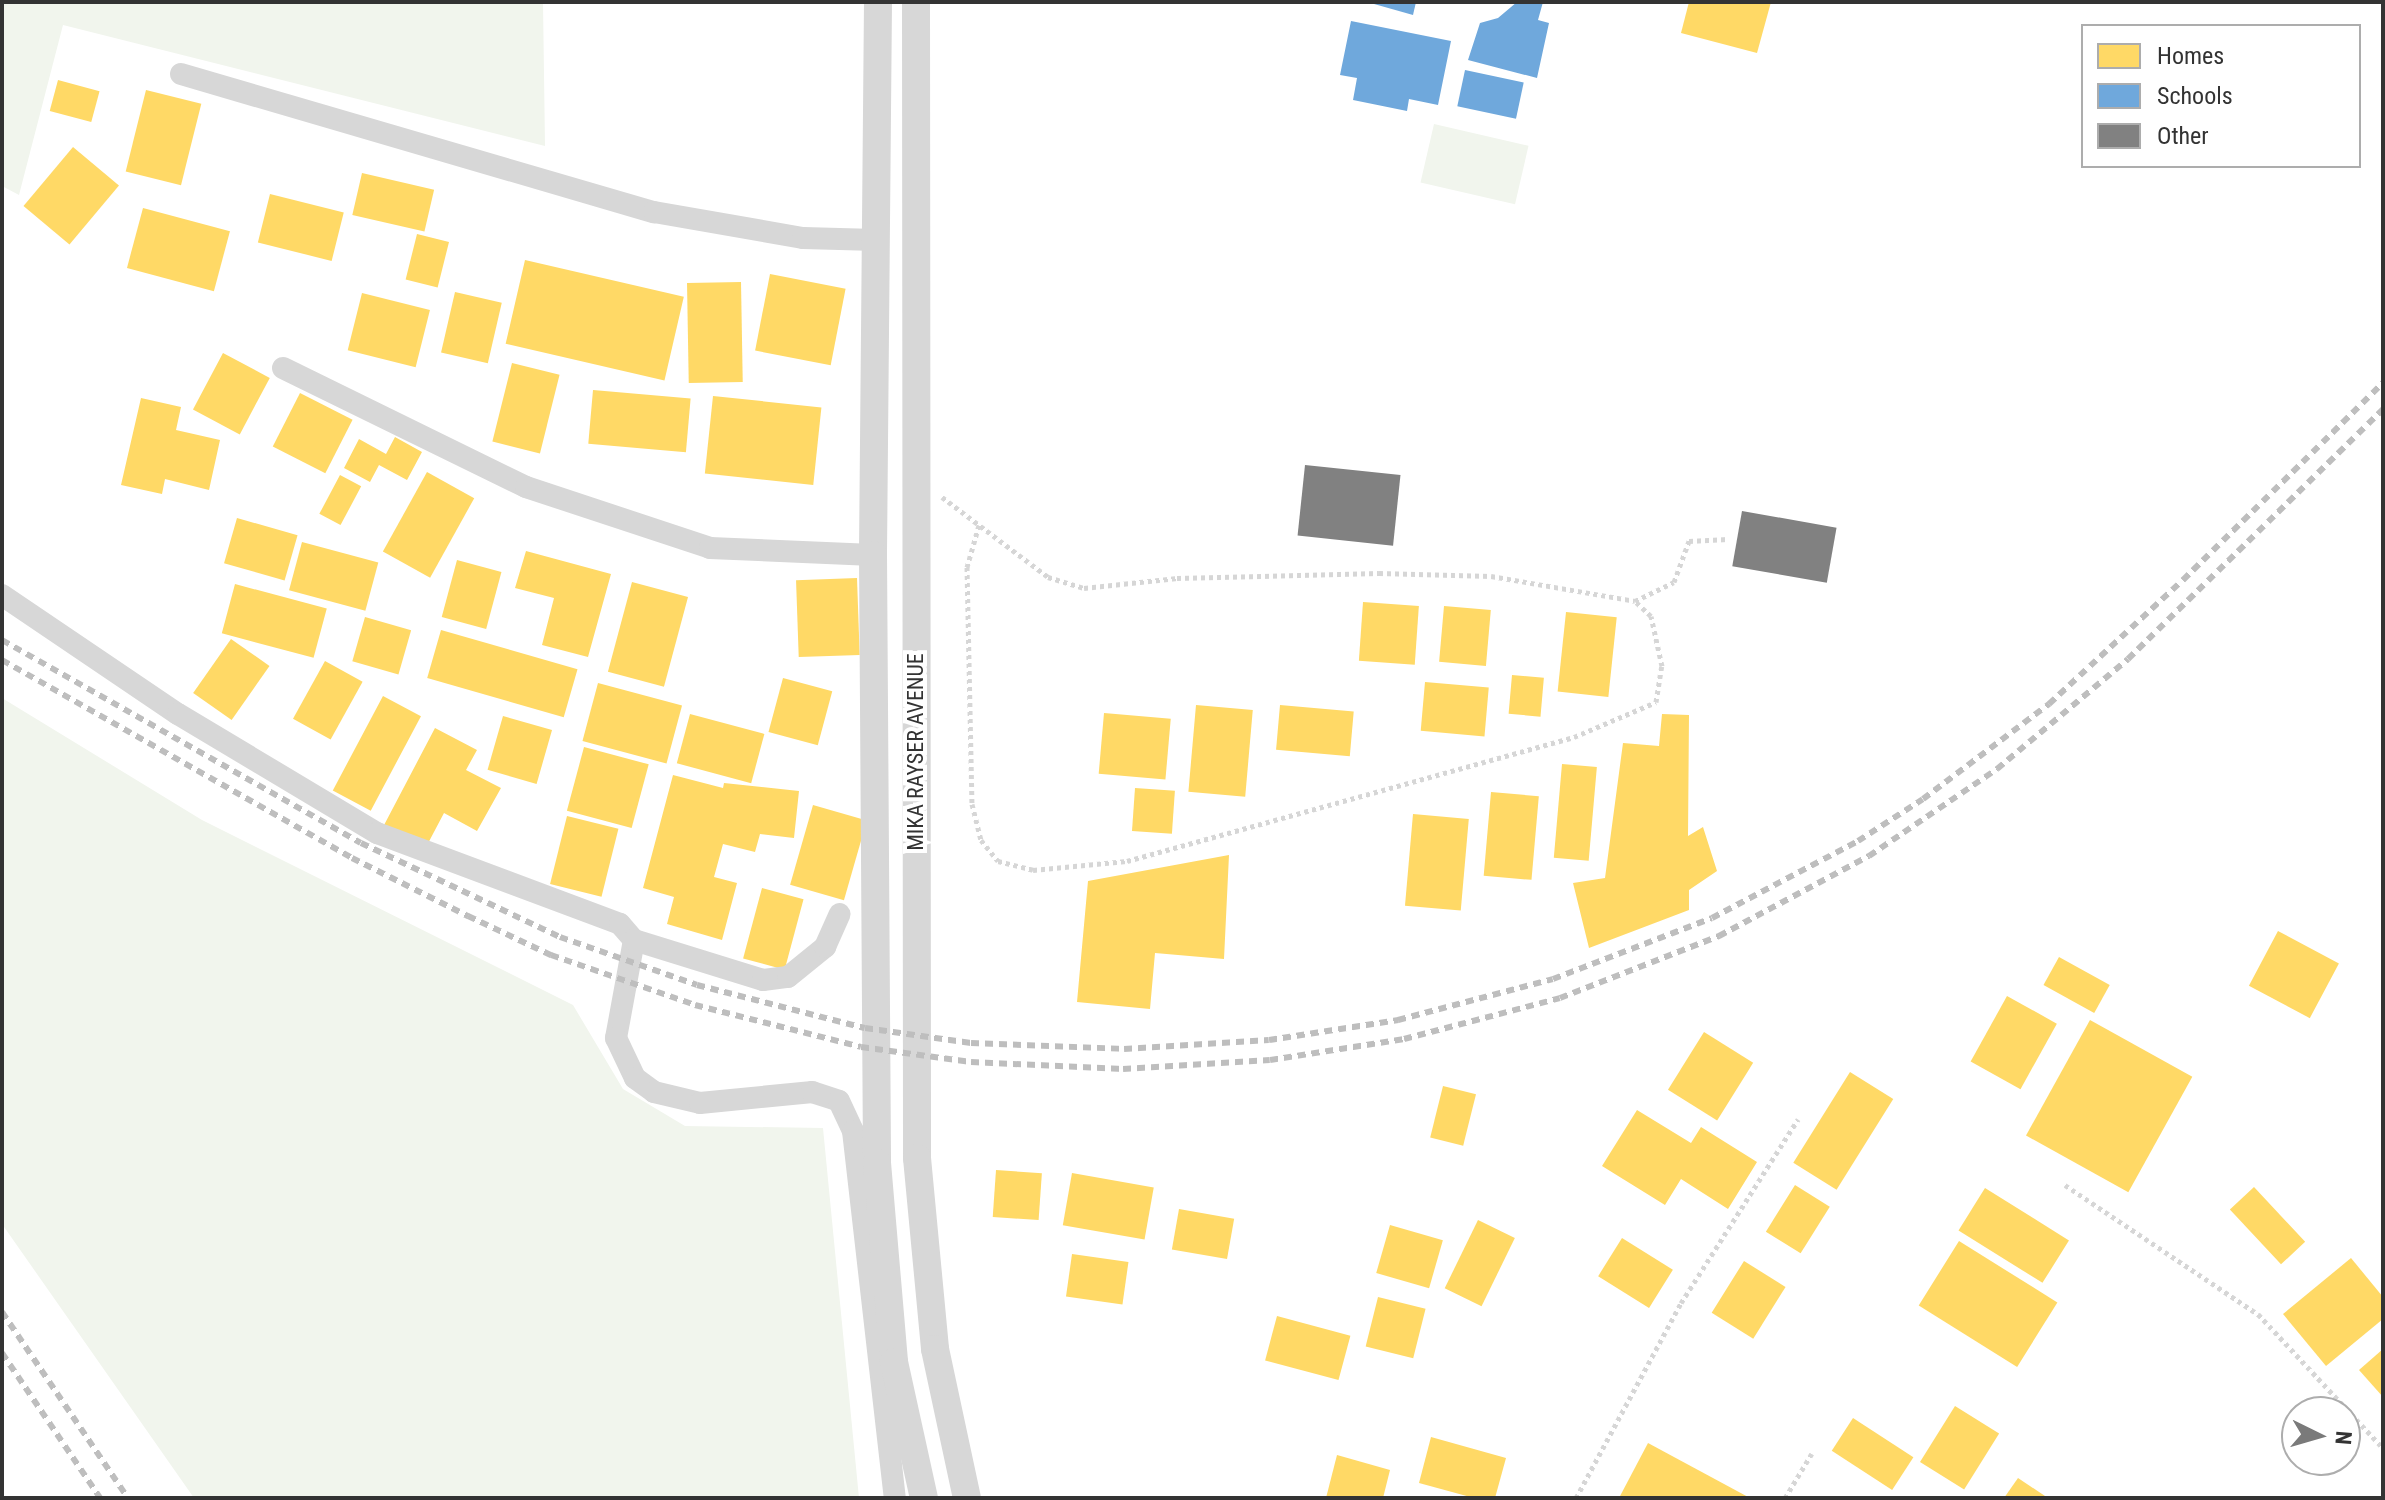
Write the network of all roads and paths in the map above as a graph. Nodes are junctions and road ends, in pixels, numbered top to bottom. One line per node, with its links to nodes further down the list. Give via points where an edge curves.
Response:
1 (878, 2): 4 (street, MIKA RAYSER AVENUE)
2 (916, 2): 6 (street, MIKA RAYSER AVENUE)
3 (181, 74): 4 (street, via 654,212 803,238)
4 (876, 240): 9 (street, MIKA RAYSER AVENUE)
5 (283, 368): 9 (street, via 526,487 710,548)
6 (916, 478): 7 (path); 19 (street, MIKA RAYSER AVENUE, via 917,1158 935,1349)
7 (979, 525): 11 (path, via 1048,577 1084,588 1177,578 1491,576); 11 (path, via 967,567 972,804 981,840 998,861 1033,870 1127,861 1574,737 1656,702 1662,666 1651,616)
8 (1728, 539): 11 (path, via 1689,541 1674,582)
9 (873, 555): 18 (street, MIKA RAYSER AVENUE, via 877,1163 894,1362)
10 (2, 595): 13 (street, via 178,714 377,833 620,924)
11 (1635, 601)
12 (840, 914): 13 (street, via 825,947 801,970 763,980)
13 (634, 940): 18 (street, via 616,1038 635,1078 676,1100 700,1103 812,1092 839,1101 847,1113)
14 (1798, 1119): 20 (path, via 1681,1303)
15 (2065, 1185): 16 (path, via 2258,1314)
16 (2383, 1448)
17 (1812, 1453): 21 (path)
18 (915, 1497)
19 (967, 1498)
20 (1576, 1498)
21 (1785, 1498)

